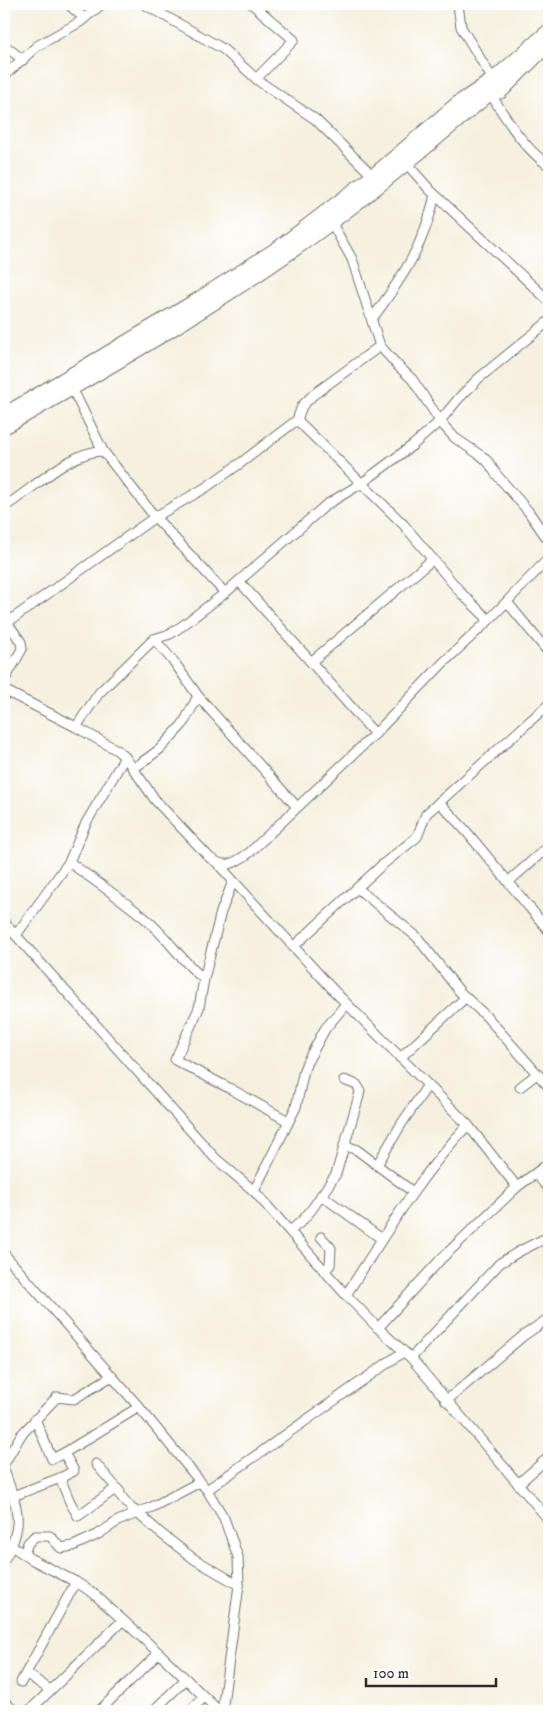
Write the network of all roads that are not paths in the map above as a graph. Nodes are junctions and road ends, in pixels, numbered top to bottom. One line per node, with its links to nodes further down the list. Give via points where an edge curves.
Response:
1 (68, 4): 6 (street)
2 (102, 4): 6 (street)
3 (144, 4): 12 (street, via 211,41)
4 (252, 4): 12 (street, via 294,40)
5 (458, 4): 13 (street, via 461,27)
6 (84, 18): 10 (street, via 37,46)
7 (549, 31): 13 (main road)
8 (549, 43): 13 (main road)
9 (4, 45): 10 (street)
10 (23, 60): 11 (street)
11 (4, 76)
12 (256, 78): 16 (street, via 315,119)
13 (494, 88): 14 (main road); 15 (street, via 516,134); 16 (main road, via 457,104)
14 (407, 164): 17 (street); 18 (main road)
15 (549, 166)
16 (373, 176): 24 (main road, via 276,249 196,301)
17 (435, 195): 19 (street); 20 (street, via 415,255)
18 (331, 222): 20 (street, via 352,260); 23 (main road, via 201,312)
19 (549, 301)
20 (372, 319): 22 (street)
21 (549, 321): 26 (street, via 478,378)
22 (380, 346): 25 (street, via 313,395 302,406); 26 (street, via 412,379)
23 (72, 388): 27 (main road); 28 (street)
24 (4, 415)
25 (297, 420): 29 (street); 31 (street, via 205,488)
26 (440, 421): 29 (street); 32 (street, via 455,438 484,457)
27 (4, 428)
28 (103, 451): 30 (street, via 65,463); 31 (street)
29 (362, 483): 34 (street); 35 (street, via 326,505)
30 (4, 507)
31 (156, 517): 36 (street); 38 (street)
32 (549, 541)
33 (549, 558): 37 (street)
34 (433, 559): 39 (street); 42 (street)
35 (239, 581): 36 (street); 42 (street)
36 (224, 593): 40 (street, via 170,634)
37 (507, 602): 39 (street); 41 (street)
38 (6, 620): 43 (street, via 21,642 22,649)
39 (489, 620): 48 (street, via 442,663)
40 (154, 639): 45 (street); 47 (street, via 99,693)
41 (549, 653)
42 (311, 662): 48 (street)
43 (4, 681)
44 (4, 692): 47 (street)
45 (198, 696): 50 (street, via 183,724 160,749); 52 (street)
46 (549, 704): 51 (street)
47 (76, 727): 49 (street)
48 (375, 734): 52 (street)
49 (125, 757): 50 (street); 54 (street, via 86,824)
50 (134, 769): 55 (street, via 156,801)
51 (439, 802): 57 (street); 58 (street, via 426,814 417,837)
52 (297, 807): 55 (street, via 235,863)
53 (549, 846): 57 (street)
54 (69, 862): 61 (street); 63 (street, via 148,920 190,968)
55 (217, 863): 56 (street)
56 (233, 881): 62 (street); 63 (street, via 221,912)
57 (508, 882): 60 (street)
58 (357, 888): 62 (street); 64 (street, via 417,937)
59 (4, 922): 61 (street)
60 (549, 931)
61 (16, 935): 80 (street, via 215,1158)
62 (293, 947): 65 (street)
63 (204, 979): 72 (street, via 199,1008 175,1060)
64 (466, 997): 66 (street); 67 (street)
65 (346, 1004): 66 (street); 72 (street, via 325,1029 304,1070 296,1106)
66 (400, 1058): 69 (street)
67 (537, 1074): 70 (street); 71 (street)
68 (344, 1080): 74 (street, via 357,1085 360,1090)
69 (428, 1085): 73 (street); 76 (street)
70 (520, 1086)
71 (549, 1087)
72 (288, 1121): 80 (street)
73 (468, 1125): 78 (street); 81 (street, via 442,1152)
74 (344, 1145): 76 (street); 82 (street, via 336,1174)
75 (549, 1163): 77 (street)
76 (377, 1165): 81 (street)
77 (536, 1174): 78 (street); 79 (street)
78 (517, 1187): 91 (street, via 441,1259)
79 (549, 1189)
80 (254, 1191): 83 (street)
81 (413, 1192): 86 (street)
82 (321, 1195): 83 (street, via 302,1221); 86 (street)
83 (290, 1231): 88 (street)
84 (321, 1237): 88 (street, via 331,1248 330,1265)
85 (544, 1239): 93 (street, via 500,1263)
86 (382, 1240): 89 (street)
87 (4, 1254): 94 (street)
88 (324, 1271): 89 (street)
89 (346, 1295): 91 (street)
90 (549, 1318): 95 (street, via 515,1342)
91 (378, 1328): 92 (street)
92 (403, 1352): 93 (street); 106 (street)
93 (411, 1358): 95 (street)
94 (112, 1376): 96 (street); 97 (street, via 74,1399 57,1397)
95 (446, 1401): 105 (street)
96 (139, 1407): 98 (street); 104 (street)
97 (36, 1419): 98 (street, via 52,1459); 100 (street, via 21,1435)
98 (64, 1453): 103 (street, via 74,1471)
99 (549, 1457): 105 (street)
100 (4, 1464)
101 (96, 1464): 108 (street)
102 (4, 1470): 107 (street)
103 (60, 1478): 107 (street); 108 (street, via 78,1516 115,1489)
104 (200, 1482): 106 (street); 108 (street)
105 (518, 1484): 109 (street)
106 (207, 1490): 115 (street, via 233,1540 238,1557)
107 (13, 1496): 111 (street, via 18,1516)
108 (136, 1514): 112 (street, via 118,1520 97,1535 67,1549 50,1536 35,1536); 115 (street, via 194,1559)
109 (549, 1520)
110 (4, 1542): 111 (street)
111 (12, 1548): 112 (street); 113 (street)
112 (24, 1554): 114 (street)
113 (4, 1560)
114 (76, 1582): 116 (street, via 93,1593); 118 (street)
115 (239, 1585): 129 (street)
116 (122, 1622): 117 (street); 121 (street)
117 (158, 1653): 119 (street); 126 (street)
118 (26, 1672): 120 (street); 121 (street)
119 (186, 1679): 122 (street); 127 (street)
120 (20, 1682)
121 (50, 1690): 125 (street)
122 (204, 1697): 128 (street); 129 (street)
123 (4, 1701): 124 (street)
124 (14, 1711)
125 (29, 1711)
126 (99, 1711)
127 (153, 1711)
128 (190, 1711)
129 (220, 1711)

